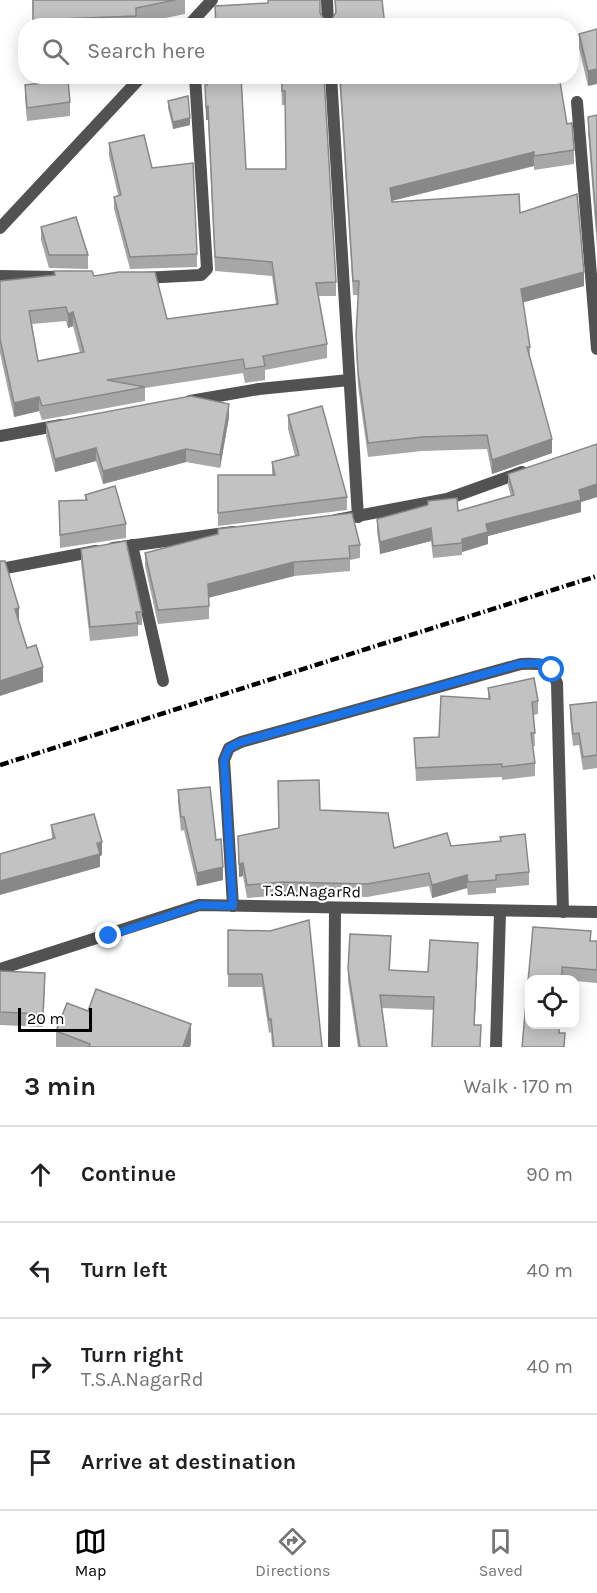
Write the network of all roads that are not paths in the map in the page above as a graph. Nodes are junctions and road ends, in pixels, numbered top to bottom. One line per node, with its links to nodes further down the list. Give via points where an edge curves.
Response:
1 (212, 0): 3 (street)
2 (327, 0): 4 (street)
3 (196, 18)
4 (328, 18)
5 (135, 84): 9 (street)
6 (195, 84): 12 (street, via 207,269 201,275)
7 (331, 84): 14 (street)
8 (577, 102): 13 (street)
9 (0, 228)
10 (0, 276): 11 (street)
11 (72, 277)
12 (132, 277)
13 (597, 349)
14 (349, 380): 15 (street, via 259,389); 19 (street)
15 (177, 404)
16 (71, 423): 17 (street)
17 (0, 436)
18 (534, 468): 19 (street, via 447,499)
19 (358, 517): 20 (street)
20 (324, 521)
21 (243, 531): 22 (street)
22 (132, 545): 23 (street); 24 (street)
23 (0, 569)
24 (163, 681)
25 (233, 906): 26 (street, T.S.A.NagarRd); 28 (street, via 224,760 229,748 520,664 541,663 552,670 557,683); 30 (street, T.S.A.NagarRd, via 200,905)
26 (335, 909): 27 (street, T.S.A.NagarRd); 31 (street)
27 (501, 912): 28 (street, T.S.A.NagarRd); 32 (street)
28 (563, 912): 29 (street, T.S.A.NagarRd)
29 (597, 912)
30 (0, 969)
31 (334, 1047)
32 (496, 1047)

